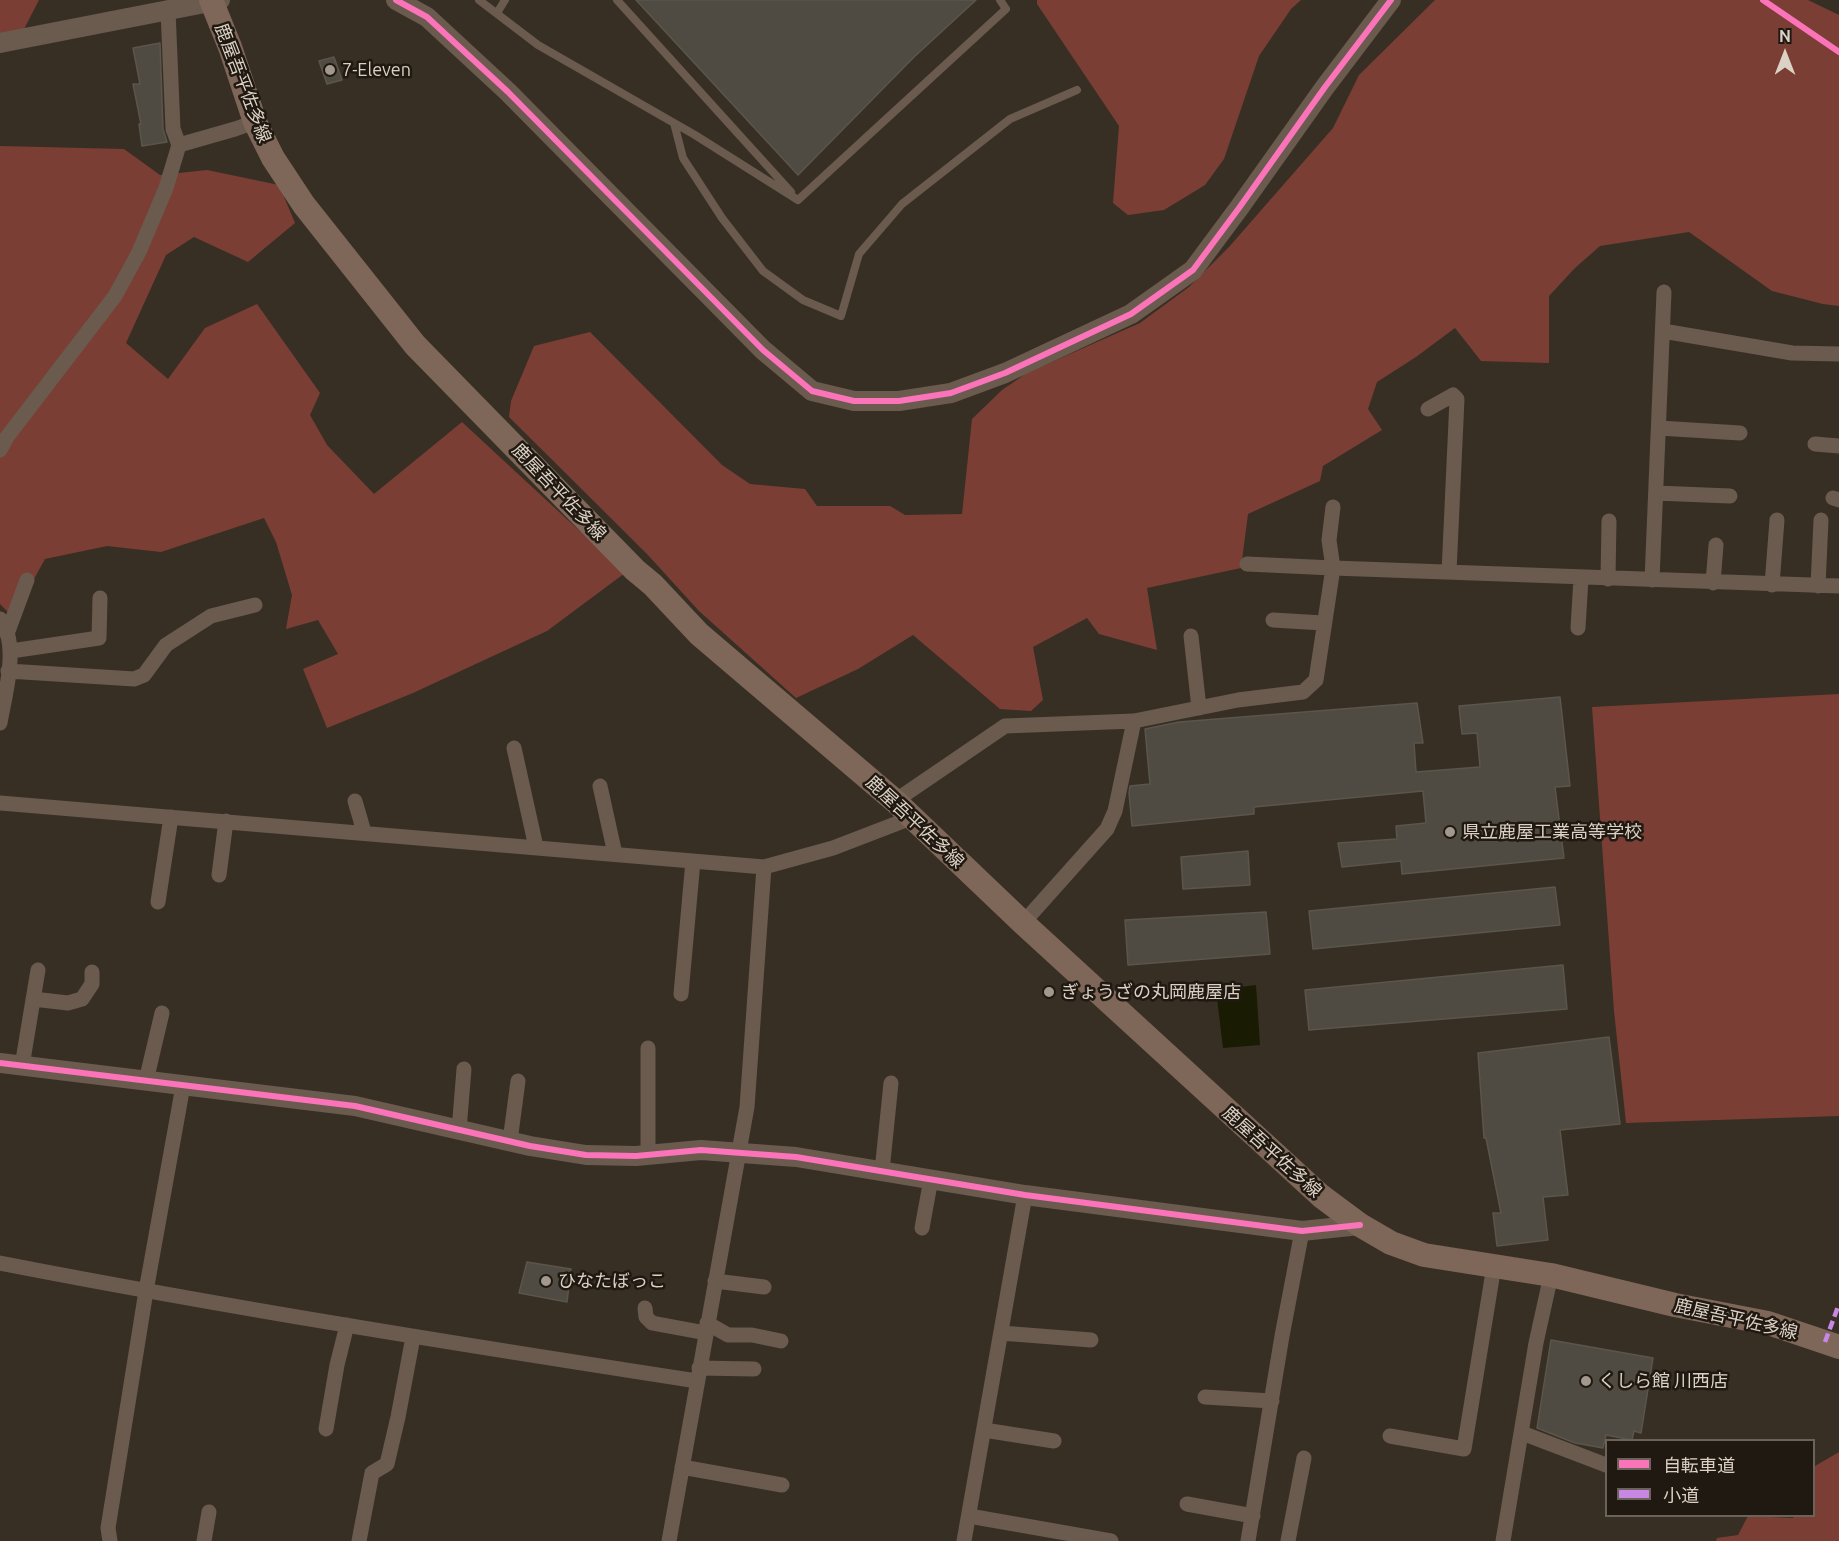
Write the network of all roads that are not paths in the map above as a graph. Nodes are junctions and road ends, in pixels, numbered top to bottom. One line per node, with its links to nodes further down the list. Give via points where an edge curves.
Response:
1 (214, 0): 8 (street); 12 (main road, 鹿屋吾平佐多線)
2 (396, 0): 7 (street, via 427,17 508,92 763,350 812,391 854,401 899,401 951,393 1005,373 1131,314 1193,270)
3 (479, 0): 9 (lane)
4 (505, 0): 9 (lane)
5 (617, 0): 15 (lane)
6 (1000, 0): 15 (lane, via 1006,9)
7 (1391, 0)
8 (168, 10): 10 (street); 14 (street, via 173,129)
9 (497, 13): 13 (lane, via 538,45)
10 (0, 43)
11 (1077, 90): 13 (lane, via 1010,119 902,204 859,254 841,316 803,300 763,271 683,158)
12 (255, 122): 14 (street); 59 (main road, 鹿屋吾平佐多線, via 304,205 415,345 699,634)
13 (674, 123): 15 (lane)
14 (179, 145): 24 (street, via 139,252 115,296)
15 (798, 200)
16 (1664, 292): 17 (street)
17 (1663, 331): 18 (street, via 1792,353); 20 (street)
18 (1839, 354)
19 (1428, 409): 34 (street, via 1453,395 1457,399)
20 (1659, 428): 21 (street); 25 (street)
21 (1740, 433)
22 (1815, 444): 23 (street)
23 (1839, 446)
24 (0, 450)
25 (1656, 493): 26 (street); 38 (street)
26 (1730, 496)
27 (1333, 507): 33 (street, via 1329,540)
28 (1777, 520): 40 (street)
29 (1821, 520): 41 (street)
30 (1610, 521): 36 (street)
31 (1716, 545): 39 (street)
32 (1247, 564): 33 (street)
33 (1333, 568): 34 (street); 47 (street)
34 (1449, 572): 35 (street)
35 (1581, 578): 36 (street); 48 (street)
36 (1608, 579): 38 (street)
37 (27, 580): 49 (street)
38 (1652, 580): 39 (street)
39 (1713, 583): 40 (street)
40 (1772, 585): 41 (street)
41 (1818, 586): 42 (street)
42 (1839, 586)
43 (100, 598): 51 (street, via 99,638)
44 (255, 605): 52 (street, via 211,616 166,645 144,675 135,679)
45 (0, 619): 49 (street)
46 (1273, 620): 47 (street)
47 (1323, 623): 53 (street, via 1316,680 1303,692)
48 (1578, 628)
49 (7, 634): 51 (street)
50 (1191, 636): 53 (street)
51 (11, 651): 52 (street)
52 (8, 671): 55 (street)
53 (1199, 708): 54 (street)
54 (1134, 721): 59 (street, via 1005,726); 71 (street, via 1115,811 1107,829)
55 (0, 723)
56 (514, 748): 65 (street)
57 (600, 786): 66 (street)
58 (354, 801): 64 (street)
59 (895, 801): 62 (main road, 鹿屋吾平佐多線)
60 (0, 803): 61 (street)
61 (171, 817): 63 (street); 70 (street)
62 (911, 818): 68 (street, via 833,848); 71 (main road, 鹿屋吾平佐多線)
63 (226, 821): 64 (street); 69 (street)
64 (364, 832): 65 (street)
65 (536, 847): 66 (street)
66 (615, 854): 67 (street)
67 (693, 861): 68 (street); 74 (street)
68 (764, 867): 87 (street, via 747,1107)
69 (219, 874)
70 (158, 902)
71 (1023, 923): 92 (main road, 鹿屋吾平佐多線, via 1295,1173)
72 (39, 970): 75 (street)
73 (92, 972): 75 (street, via 92,984 82,999 68,1003)
74 (681, 994)
75 (33, 999): 79 (street)
76 (162, 1013): 82 (street)
77 (648, 1048): 88 (street)
78 (0, 1063): 79 (street)
79 (22, 1066): 82 (street)
80 (464, 1069): 85 (street)
81 (518, 1081): 86 (street)
82 (146, 1082): 84 (street)
83 (891, 1083): 89 (street)
84 (183, 1086): 85 (street, via 356,1106); 100 (street)
85 (459, 1130): 86 (street)
86 (510, 1141): 88 (street, via 586,1155)
87 (739, 1153): 88 (street, via 701,1150); 89 (street, via 795,1157); 98 (street)
88 (648, 1155)
89 (882, 1171): 90 (street)
90 (931, 1179): 91 (street); 93 (street)
91 (1025, 1195): 94 (street); 104 (street)
92 (1360, 1225): 94 (street); 96 (main road, 鹿屋吾平佐多線, via 1391,1243 1424,1255)
93 (922, 1228)
94 (1302, 1231): 112 (street)
95 (0, 1263): 100 (street)
96 (1494, 1266): 97 (main road, 鹿屋吾平佐多線); 116 (street, via 1464,1449)
97 (1551, 1275): 108 (main road, 鹿屋吾平佐多線, via 1768,1323); 115 (street)
98 (715, 1281): 99 (street); 103 (street)
99 (764, 1287)
100 (146, 1291): 102 (street); 126 (street, via 108,1528)
101 (645, 1308): 103 (street, via 652,1323)
102 (347, 1326): 105 (street); 113 (street)
103 (706, 1328): 107 (street, via 728,1335); 110 (street)
104 (1001, 1333): 106 (street); 114 (street)
105 (413, 1337): 110 (street); 128 (street, via 387,1464 372,1473)
106 (1090, 1340)
107 (781, 1341)
108 (1839, 1347)
109 (754, 1369): 110 (street)
110 (698, 1374): 120 (street)
111 (1205, 1397): 112 (street)
112 (1272, 1401): 125 (street)
113 (326, 1429)
114 (984, 1430): 117 (street); 124 (street)
115 (1522, 1433): 119 (street); 134 (street)
116 (1390, 1436)
117 (1054, 1441)
118 (1304, 1458): 133 (street)
119 (1605, 1465)
120 (682, 1467): 121 (street); 129 (street)
121 (782, 1485)
122 (1187, 1504): 125 (street)
123 (209, 1512): 127 (street)
124 (969, 1516): 130 (street); 131 (street)
125 (1253, 1516): 132 (street)
126 (110, 1541)
127 (204, 1541)
128 (359, 1541)
129 (669, 1541)
130 (964, 1541)
131 (1111, 1541)
132 (1248, 1541)
133 (1288, 1541)
134 (1503, 1541)

